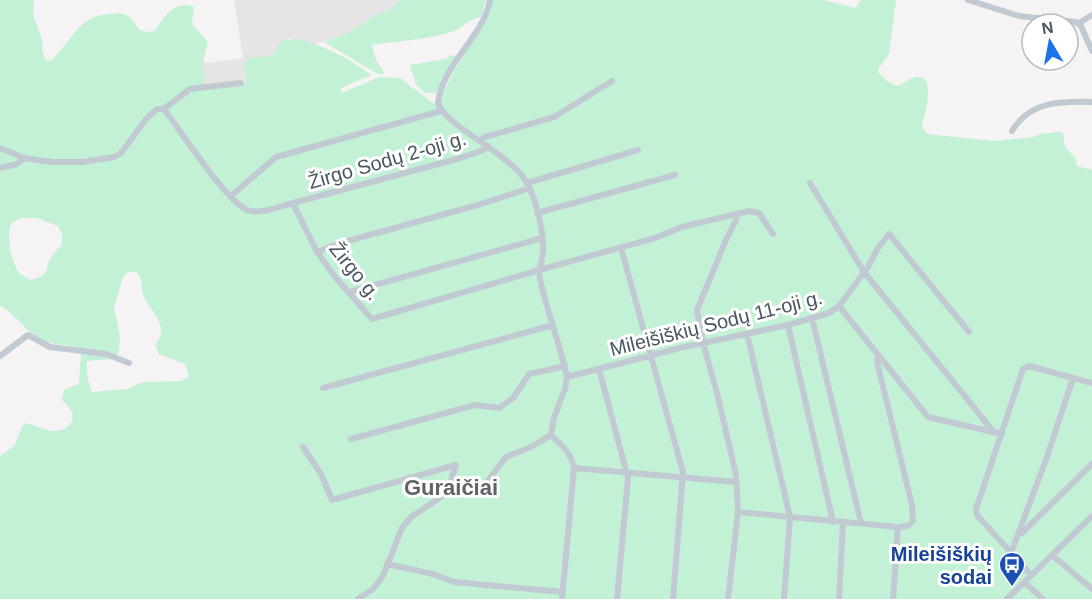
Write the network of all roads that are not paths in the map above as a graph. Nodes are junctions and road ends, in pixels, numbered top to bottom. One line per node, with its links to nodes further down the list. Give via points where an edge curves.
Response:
1 (490, 0): 10 (street, via 484,18 442,88 438,99)
2 (968, 0): 4 (street, via 1019,16)
3 (1092, 15): 4 (street)
4 (1081, 21): 5 (street)
5 (1092, 51)
6 (612, 81): 12 (street, via 554,117)
7 (241, 83): 9 (street, via 190,89)
8 (1092, 102): 11 (street, via 1042,105)
9 (164, 109): 16 (street, via 157,109 147,118 114,157 79,163); 21 (street)
10 (441, 111): 12 (street); 21 (street, via 276,157)
11 (1012, 131)
12 (480, 140): 13 (street)
13 (488, 147): 20 (street, via 514,167); 22 (street, Žirgo Sodų 2-oji g.)
14 (0, 148): 16 (street)
15 (638, 150): 20 (street)
16 (24, 158): 17 (street, via 17,165)
17 (0, 168)
18 (675, 176): 23 (street)
19 (810, 183): 30 (street)
20 (529, 186): 23 (street); 28 (street)
21 (231, 196): 22 (street, via 250,211)
22 (293, 203): 28 (street, Žirgo g.)
23 (537, 213): 26 (street)
24 (739, 214): 25 (street, Žirgo g., via 759,213); 27 (street, Žirgo g., via 682,227); 38 (street, via 698,304)
25 (773, 234)
26 (542, 238): 29 (street); 31 (street)
27 (621, 248): 29 (street, Žirgo g.); 40 (street)
28 (317, 252): 31 (street, Žirgo g.)
29 (539, 270): 31 (street, Žirgo g., via 372,319); 34 (street)
30 (864, 272): 32 (street, Mileišiškių Sodų 11-oji g.); 36 (street, Mileišiškių Sodų 11-oji g., via 889,234); 49 (street)
31 (350, 292)
32 (839, 306): 33 (street, Mileišiškių Sodų 11-oji g.); 41 (street)
33 (812, 318): 35 (street, Mileišiškių Sodų 11-oji g.); 65 (street)
34 (553, 325): 43 (street); 48 (street)
35 (788, 326): 37 (street, Mileišiškių Sodų 11-oji g.); 63 (street)
36 (969, 332)
37 (747, 334): 38 (street, Mileišiškių Sodų 11-oji g.); 62 (street)
38 (703, 343): 40 (street, Mileišiškių Sodų 11-oji g.); 58 (street)
39 (0, 356): 42 (street, via 27,335 50,347 106,354)
40 (650, 357): 44 (street, Mileišiškių Sodų 11-oji g.); 57 (street)
41 (878, 357): 49 (street, via 928,417); 66 (street, via 914,514 911,524)
42 (129, 363)
43 (565, 366): 45 (street); 52 (street, via 529,374 514,397 499,408 475,405)
44 (599, 369): 45 (street, Mileišiškių Sodų 11-oji g.); 56 (street)
45 (567, 377): 51 (street)
46 (1073, 378): 47 (street); 50 (street, via 1023,369); 67 (street)
47 (1092, 384)
48 (323, 388)
49 (993, 431): 50 (street)
50 (1002, 434): 68 (street, via 975,511)
51 (551, 435): 55 (street, via 566,448); 59 (street, via 506,458 480,487)
52 (351, 439)
53 (303, 447): 59 (street, via 332,500 456,465)
54 (1092, 464): 67 (street)
55 (574, 468): 56 (street); 74 (street)
56 (626, 474): 57 (street); 76 (street)
57 (683, 478): 58 (street); 77 (street)
58 (737, 482): 60 (street)
59 (447, 493): 70 (street, via 416,513 402,528)
60 (738, 512): 62 (street); 78 (street)
61 (1092, 516): 69 (street)
62 (790, 517): 63 (street); 79 (street)
63 (833, 522): 64 (street)
64 (843, 522): 65 (street); 80 (street)
65 (861, 523): 66 (street)
66 (898, 527): 81 (street)
67 (1019, 536): 68 (street)
68 (1011, 553): 71 (street)
69 (1052, 555): 71 (street); 73 (street)
70 (387, 564): 74 (street, via 454,582); 75 (street, via 376,585)
71 (1031, 575): 72 (street)
72 (1024, 582): 82 (street); 83 (street)
73 (1092, 589)
74 (563, 596)
75 (358, 599)
76 (617, 599)
77 (672, 599)
78 (728, 599)
79 (784, 599)
80 (839, 599)
81 (893, 599)
82 (1007, 599)
83 (1043, 599)

